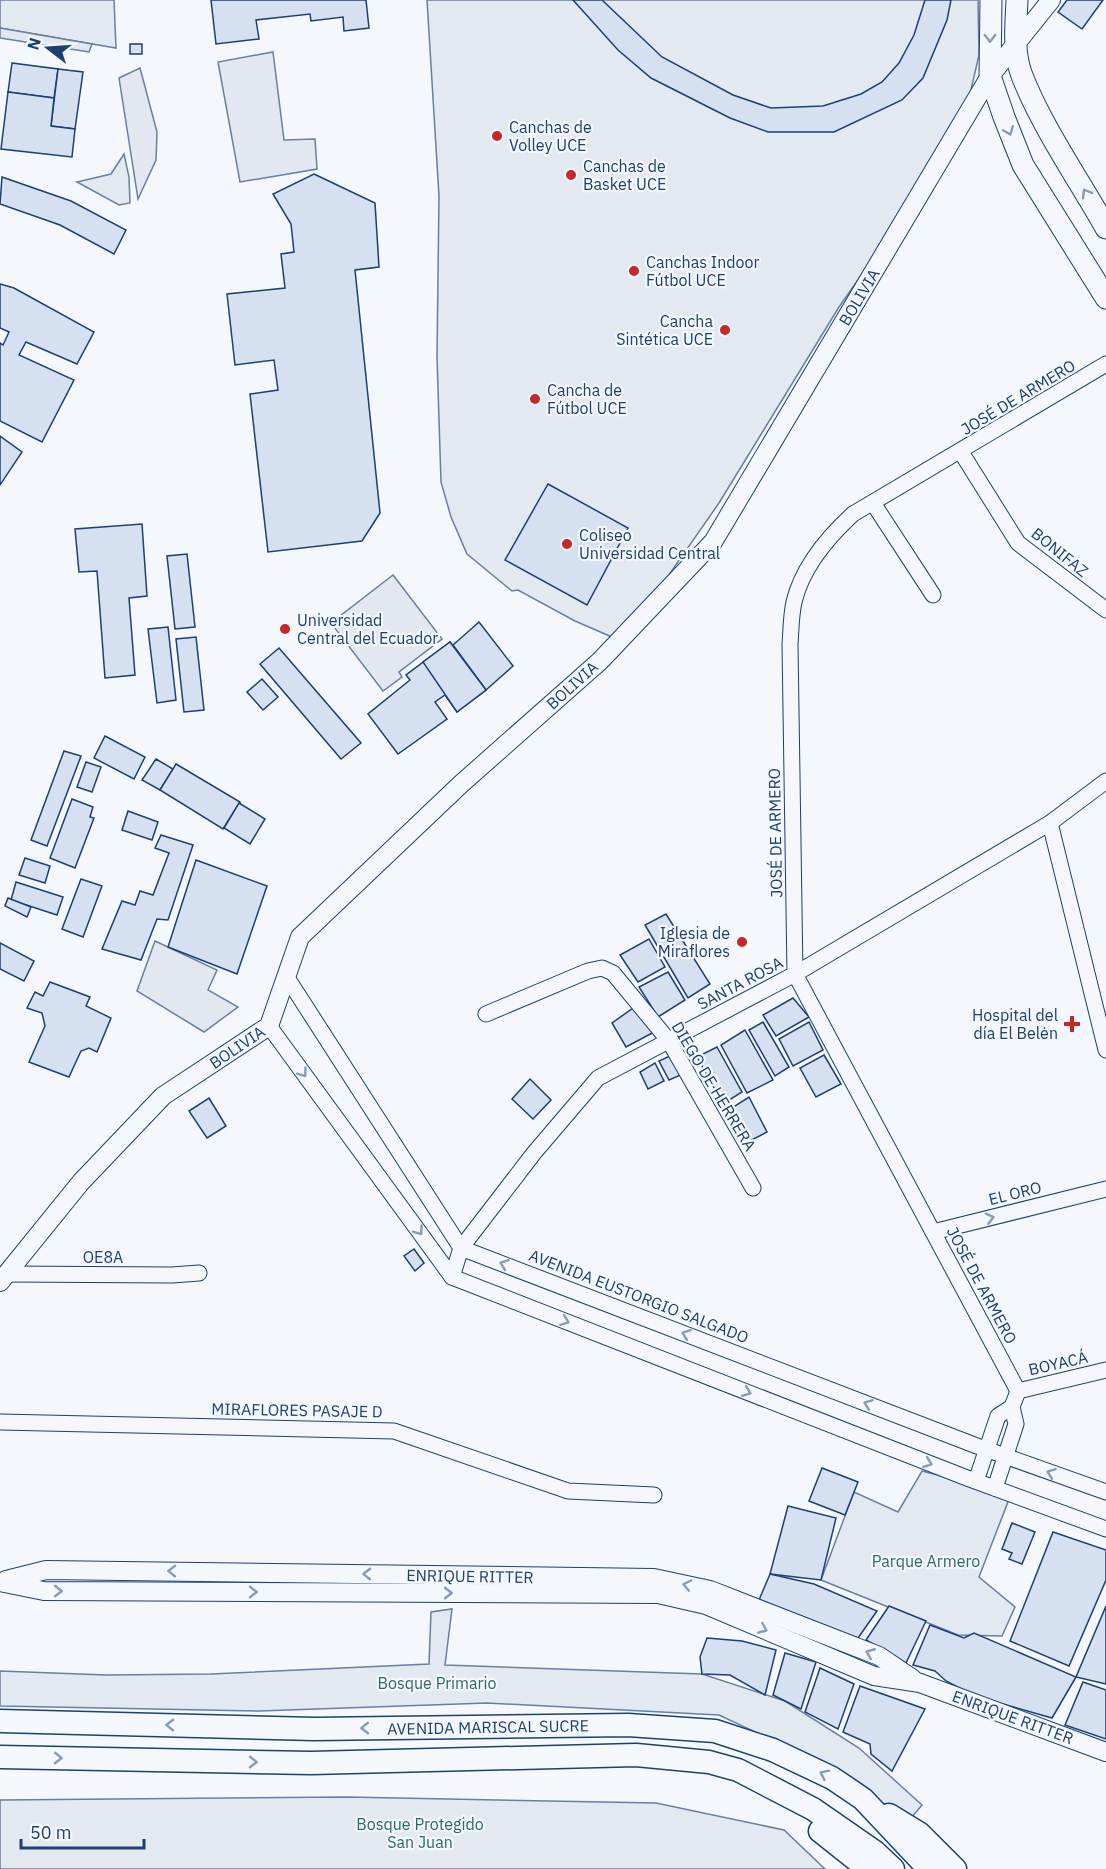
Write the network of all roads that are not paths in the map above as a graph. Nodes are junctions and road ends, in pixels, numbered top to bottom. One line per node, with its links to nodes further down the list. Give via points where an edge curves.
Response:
1 (991, 0): 5 (main road, one-way to 5)
2 (1017, 0): 4 (main road)
3 (1051, 0): 4 (street, BOLIVIA)
4 (1015, 45): 5 (street, BOLIVIA); 6 (main road, one-way to 4, via 1042,116 1021,72)
5 (990, 76): 7 (main road, one-way to 7, via 1023,165); 16 (street, BOLIVIA, via 713,542 600,661 461,784 300,937)
6 (1106, 228)
7 (1106, 298)
8 (1106, 364): 9 (street, JOSÉ DE ARMERO)
9 (961, 452): 10 (street, JOSÉ DE ARMERO); 12 (street, BONIFAZ, via 1018,543)
10 (873, 502): 11 (street); 15 (street, JOSÉ DE ARMERO, via 831,535 810,566 794,602 790,644)
11 (933, 596)
12 (1106, 610)
13 (1106, 781): 14 (street, SANTA ROSA)
14 (1050, 823): 15 (street, SANTA ROSA); 20 (street)
15 (795, 974): 19 (street, SANTA ROSA); 23 (street, JOSÉ DE ARMERO)
16 (286, 976): 18 (street, BOLIVIA); 24 (street)
17 (486, 1014): 19 (street, DIEGO DE HERRERA, via 602,968 613,973)
18 (269, 1026): 26 (street, one-way to 26); 27 (street, BOLIVIA, via 163,1096 81,1182)
19 (669, 1041): 21 (street, DIEGO DE HERRERA); 24 (street, SANTA ROSA, via 598,1078)
20 (1106, 1050)
21 (753, 1188)
22 (1106, 1189): 23 (street, EL ORO, one-way to 22)
23 (933, 1232): 29 (street, JOSÉ DE ARMERO)
24 (461, 1248): 26 (street, SANTA ROSA); 32 (street, AVENIDA EUSTORGIO SALGADO, one-way to 24)
25 (199, 1273): 27 (street, OE8A)
26 (452, 1277): 34 (street, one-way to 34)
27 (3, 1278)
28 (1106, 1370): 29 (street, BOYACÁ)
29 (1018, 1391): 30 (street)
30 (1012, 1407): 32 (street, via 998,1416); 33 (street, via 1016,1424)
31 (0, 1422): 37 (street, MIRAFLORES PASAJE D, via 394,1431 568,1491)
32 (986, 1449): 33 (street, AVENIDA EUSTORGIO SALGADO); 34 (street)
33 (1006, 1457): 35 (street); 36 (street, AVENIDA EUSTORGIO SALGADO, one-way to 33)
34 (976, 1481): 35 (street)
35 (995, 1488): 38 (street)
36 (1106, 1492)
37 (654, 1495)
38 (1106, 1529)
39 (0, 1582): 42 (street, ENRIQUE RITTER, via 44,1591 658,1594 706,1605 874,1676 920,1683)
40 (0, 1721): 41 (main road, AVENIDA MARISCAL SUCRE, one-way to 40, via 314,1729)
41 (614, 1725): 43 (main road); 46 (main road, AVENIDA MARISCAL SUCRE, one-way to 41, via 832,1778 745,1738 672,1726)
42 (1106, 1752)
43 (615, 1755): 45 (main road, AVENIDA MARISCAL SUCRE); 48 (main road, AVENIDA MARISCAL SUCRE, via 709,1762 738,1770 813,1809)
44 (0, 1757): 45 (main road, AVENIDA MARISCAL SUCRE, one-way to 45, via 311,1763)
45 (503, 1759): 47 (main road, via 582,1768 657,1769 722,1779 786,1807)
46 (862, 1799): 49 (main road, AVENIDA MARISCAL SUCRE); 50 (main road, via 920,1834)
47 (868, 1869)
48 (893, 1869)
49 (929, 1869)
50 (955, 1869)

